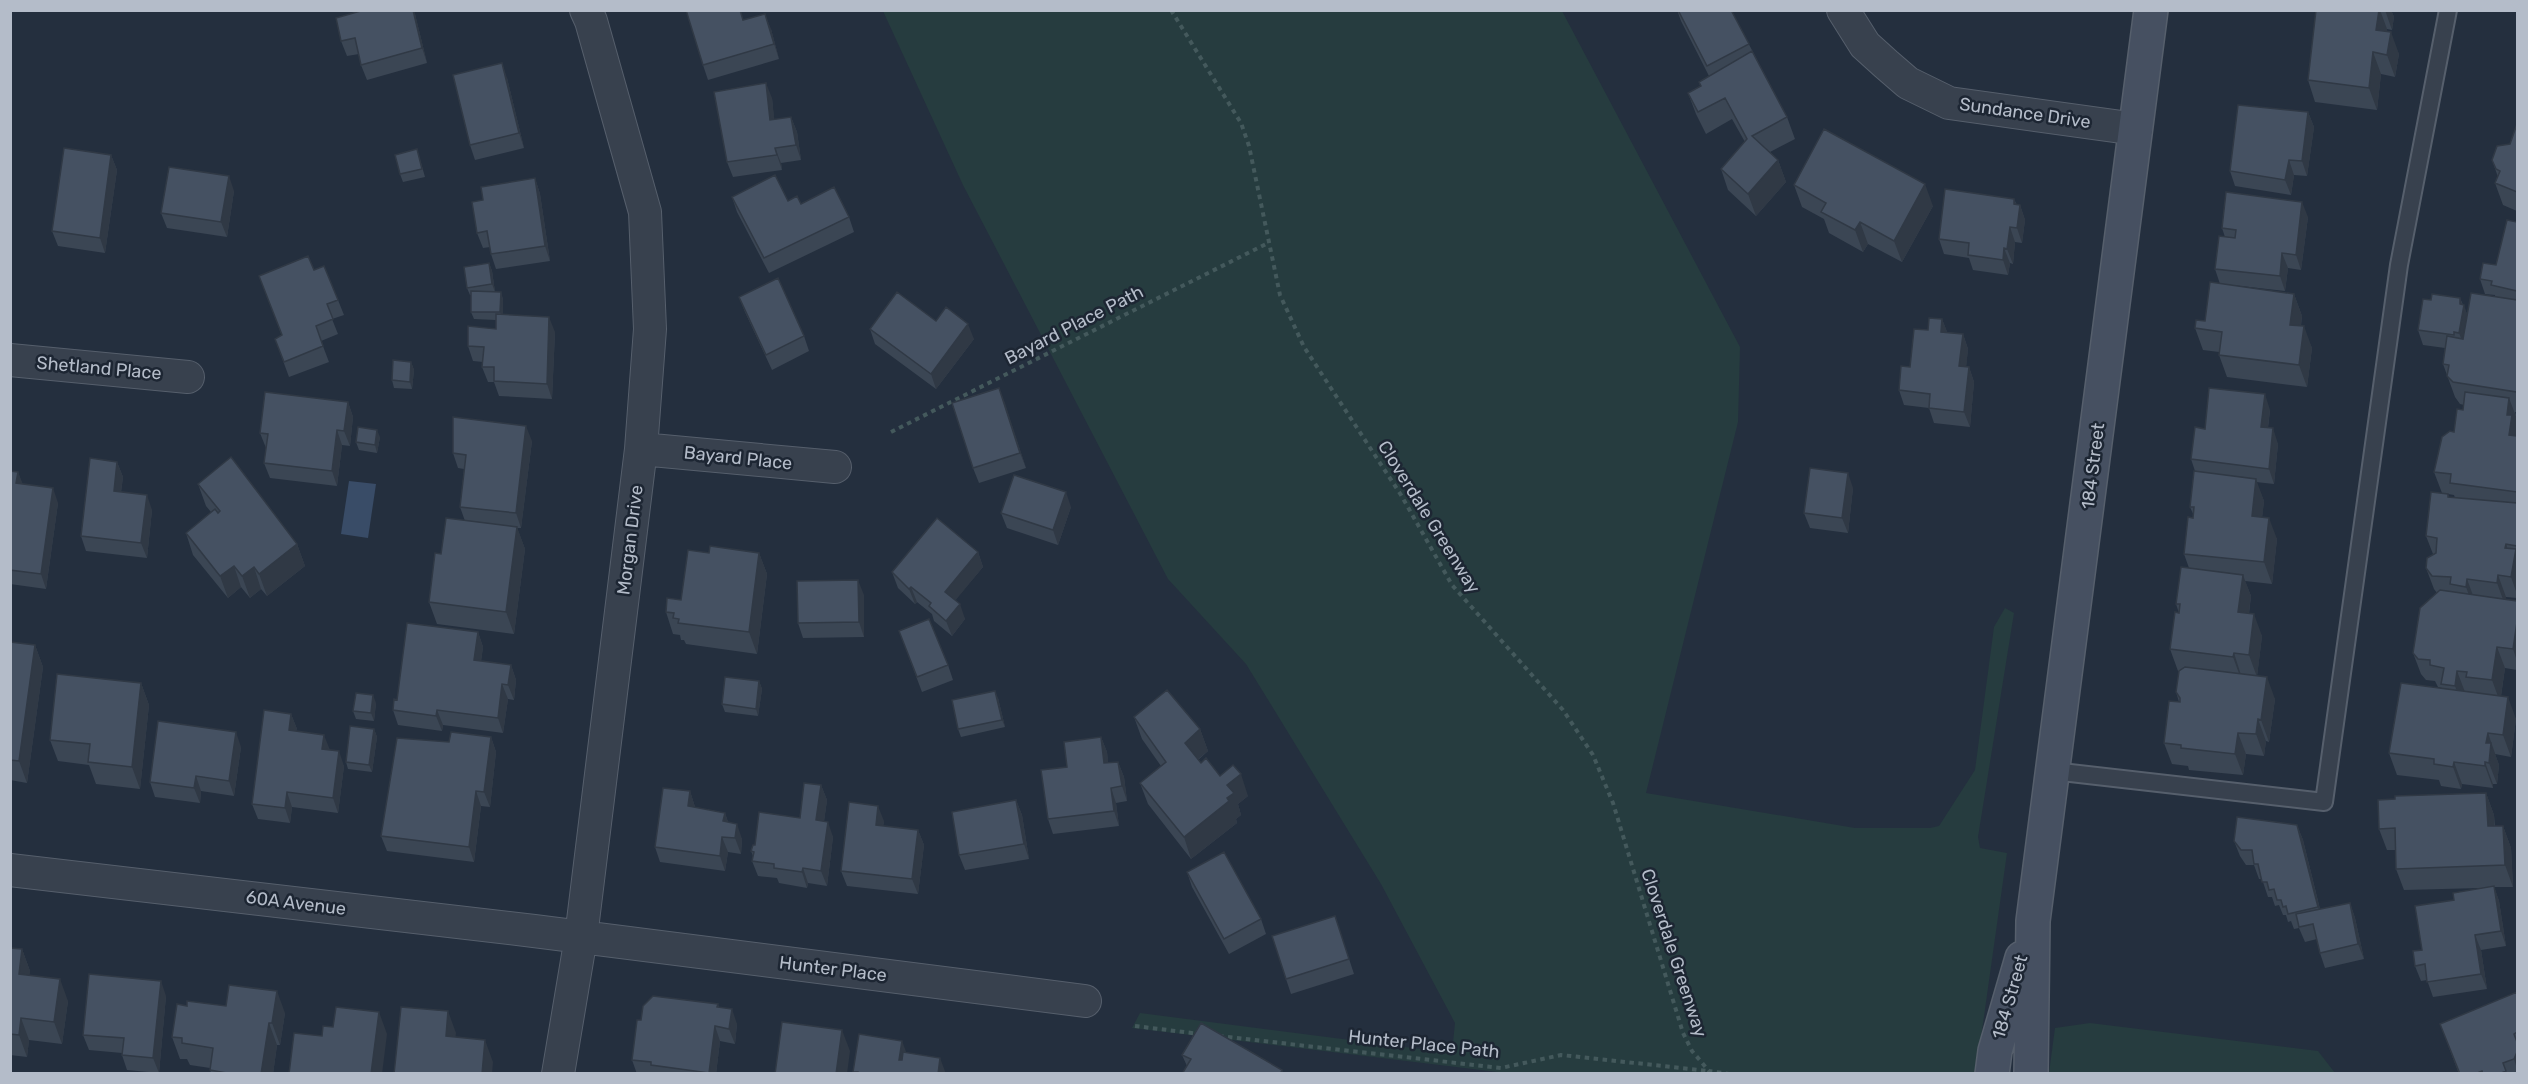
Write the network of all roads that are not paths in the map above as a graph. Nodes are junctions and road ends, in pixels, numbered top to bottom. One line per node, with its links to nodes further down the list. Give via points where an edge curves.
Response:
1 (586, 10): 8 (street, Morgan Drive, via 645,212 650,329)
2 (1843, 10): 5 (street, Sundance Drive, via 1866,45 1893,70 1908,83 1949,103)
3 (2151, 10): 5 (main road, 184 Street)
4 (2448, 10): 10 (lane, via 2399,265 2324,802)
5 (2136, 129): 10 (main road, 184 Street)
6 (10, 360): 7 (street, Shetland Place)
7 (188, 377)
8 (641, 448): 9 (street, Bayard Place); 13 (street, Morgan Drive)
9 (835, 467)
10 (2053, 771): 12 (main road, 184 Street)
11 (10, 870): 13 (street, 60A Avenue)
12 (2033, 921): 16 (main road, 184 Street, via 1995,1051); 17 (main road, 184 Street)
13 (581, 937): 14 (street, Hunter Place); 15 (street, Morgan Drive)
14 (1084, 1001)
15 (558, 1074)
16 (1992, 1074)
17 (2031, 1074)

